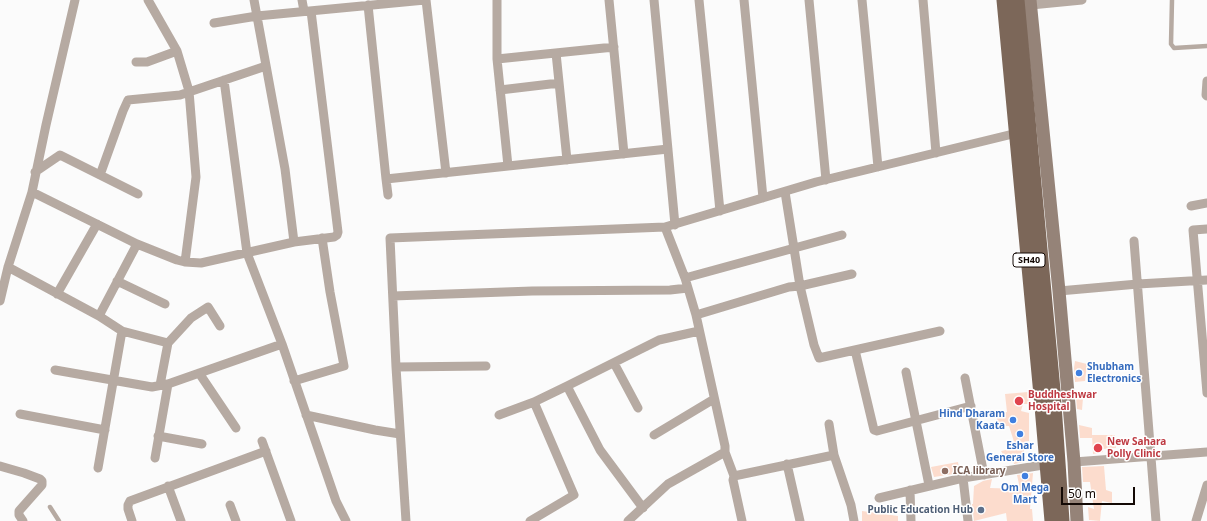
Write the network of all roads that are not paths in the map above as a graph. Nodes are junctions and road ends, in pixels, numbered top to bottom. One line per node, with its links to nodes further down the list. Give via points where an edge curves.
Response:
1 (75, 0): 44 (street)
2 (148, 0): 25 (street)
3 (254, 0): 21 (street)
4 (302, 0): 20 (street)
5 (426, 0): 19 (street); 45 (street)
6 (497, 0): 27 (street)
7 (609, 0): 24 (street)
8 (654, 0): 38 (street)
9 (699, 0): 56 (street)
10 (744, 0): 53 (street)
11 (809, 0): 48 (street)
12 (862, 0): 43 (street)
13 (923, 0): 39 (street)
14 (997, 0): 36 (street)
15 (1004, 0): 36 (main road, SH40)
16 (1082, 0): 18 (street)
17 (1172, 0): 23 (lane, via 1171,44 1174,48)
18 (1026, 2): 37 (main road, SH40)
19 (368, 5): 20 (street); 47 (street)
20 (308, 11): 21 (street); 61 (street, via 338,232 334,237)
21 (257, 16): 22 (street); 29 (street)
22 (214, 23)
23 (1207, 46)
24 (614, 47): 26 (street); 40 (street)
25 (177, 51): 28 (street, via 147,62); 34 (street)
26 (556, 53): 27 (street); 32 (street)
27 (496, 59): 33 (street)
28 (136, 62)
29 (266, 66): 30 (street); 63 (street, via 285,169)
30 (224, 80): 34 (street); 66 (street)
31 (1207, 81): 35 (street)
32 (559, 83): 33 (street); 41 (street)
33 (500, 90): 42 (street)
34 (189, 91): 46 (street, via 180,95 128,100); 67 (street, via 196,177)
35 (1207, 96)
36 (1013, 134): 39 (street); 126 (street); 156 (main road, SH40, via 1043,411)
37 (1037, 144): 76 (street); 157 (main road, SH40)
38 (668, 150): 40 (street); 58 (street)
39 (936, 153): 43 (street)
40 (624, 154): 41 (street)
41 (567, 160): 42 (street)
42 (508, 166): 45 (street)
43 (878, 167): 48 (street)
44 (35, 172): 46 (street, via 60,155); 49 (street)
45 (446, 173): 47 (street)
46 (100, 175): 51 (street)
47 (386, 179): 52 (street)
48 (826, 180): 50 (street)
49 (32, 192): 57 (street); 68 (street)
50 (784, 192): 53 (street); 65 (street)
51 (138, 194)
52 (388, 194)
53 (763, 198): 56 (street)
54 (1207, 203): 55 (street)
55 (1191, 206)
56 (720, 211): 58 (street)
57 (97, 224): 64 (street); 77 (street)
58 (670, 226): 70 (street); 78 (street, via 390,238)
59 (1207, 229): 71 (street, via 1193,230)
60 (842, 235): 65 (street)
61 (322, 238): 63 (street); 98 (street, via 344,366)
62 (1134, 241): 73 (street)
63 (294, 242): 66 (street)
64 (137, 244): 67 (street); 72 (street)
65 (793, 248): 70 (street); 74 (street)
66 (247, 253): 67 (street, via 201,263); 88 (street)
67 (185, 262)
68 (8, 267): 77 (street); 79 (street)
69 (852, 274): 74 (street)
70 (686, 278): 75 (street)
71 (1203, 280): 73 (street); 101 (street)
72 (117, 281): 80 (street); 82 (street)
73 (1138, 284): 76 (street); 122 (street)
74 (800, 286): 81 (street); 89 (street, via 819,358)
75 (688, 288): 78 (street); 81 (street)
76 (1059, 291): 124 (street)
77 (57, 294): 82 (street)
78 (393, 296): 92 (street)
79 (0, 300)
80 (164, 304)
81 (696, 315): 85 (street)
82 (99, 316): 84 (street)
83 (220, 326): 87 (street, via 208,307 191,318)
84 (122, 331): 87 (street); 97 (street)
85 (699, 331): 90 (street, via 659,340); 102 (street)
86 (940, 331): 89 (street)
87 (168, 343): 99 (street)
88 (282, 344): 95 (street); 98 (street)
89 (855, 350): 109 (street, via 874,430)
90 (614, 363): 100 (street); 105 (street)
91 (486, 366): 92 (street)
92 (396, 367): 113 (street)
93 (54, 370): 97 (street)
94 (906, 372): 109 (street)
95 (199, 373): 99 (street); 111 (street)
96 (966, 378): 104 (street)
97 (113, 380): 99 (street, via 152,387); 112 (street)
98 (294, 380): 107 (street)
99 (164, 385): 115 (street)
100 (567, 386): 103 (street); 139 (street, via 600,450)
101 (1207, 393)
102 (714, 399): 114 (street); 119 (street)
103 (534, 402): 108 (street); 148 (street, via 574,495)
104 (971, 406): 109 (street); 129 (street)
105 (638, 408)
106 (20, 414): 112 (street)
107 (306, 415): 113 (street); 146 (street, via 336,501)
108 (499, 415)
109 (916, 421): 132 (street)
110 (829, 424): 121 (street)
111 (236, 428)
112 (105, 430): 128 (street)
113 (400, 434): 147 (street)
114 (654, 435)
115 (158, 436): 117 (street); 123 (street)
116 (262, 441): 118 (street)
117 (202, 444)
118 (266, 451): 134 (street); 145 (street)
119 (725, 452): 130 (street); 139 (street, via 668,484)
120 (1207, 452): 122 (street)
121 (834, 455): 125 (street); 152 (street)
122 (1151, 456): 124 (street); 159 (street)
123 (155, 458)
124 (1074, 462): 158 (street)
125 (787, 464): 130 (street); 151 (street)
126 (1043, 465): 129 (street); 155 (street)
127 (0, 466): 140 (street, via 42,481 42,485 19,511)
128 (98, 468)
129 (984, 475): 131 (street)
130 (734, 476): 150 (street)
131 (963, 478): 132 (street); 154 (street)
132 (929, 485): 135 (street)
133 (1207, 485): 160 (street)
134 (168, 486): 142 (street, via 130,501 128,509); 143 (street)
135 (910, 490): 136 (street); 153 (street)
136 (879, 498)
137 (230, 505): 144 (street)
138 (50, 507): 141 (lane)
139 (643, 508): 149 (street)
140 (23, 521)
141 (59, 521)
142 (132, 521)
143 (180, 521)
144 (236, 521)
145 (290, 521)
146 (346, 521)
147 (406, 521)
148 (530, 521)
149 (628, 521)
150 (742, 521)
151 (800, 521)
152 (854, 521)
153 (911, 521)
154 (968, 521)
155 (1046, 521)
156 (1052, 521)
157 (1062, 521)
158 (1076, 521)
159 (1156, 521)
160 (1196, 521)

